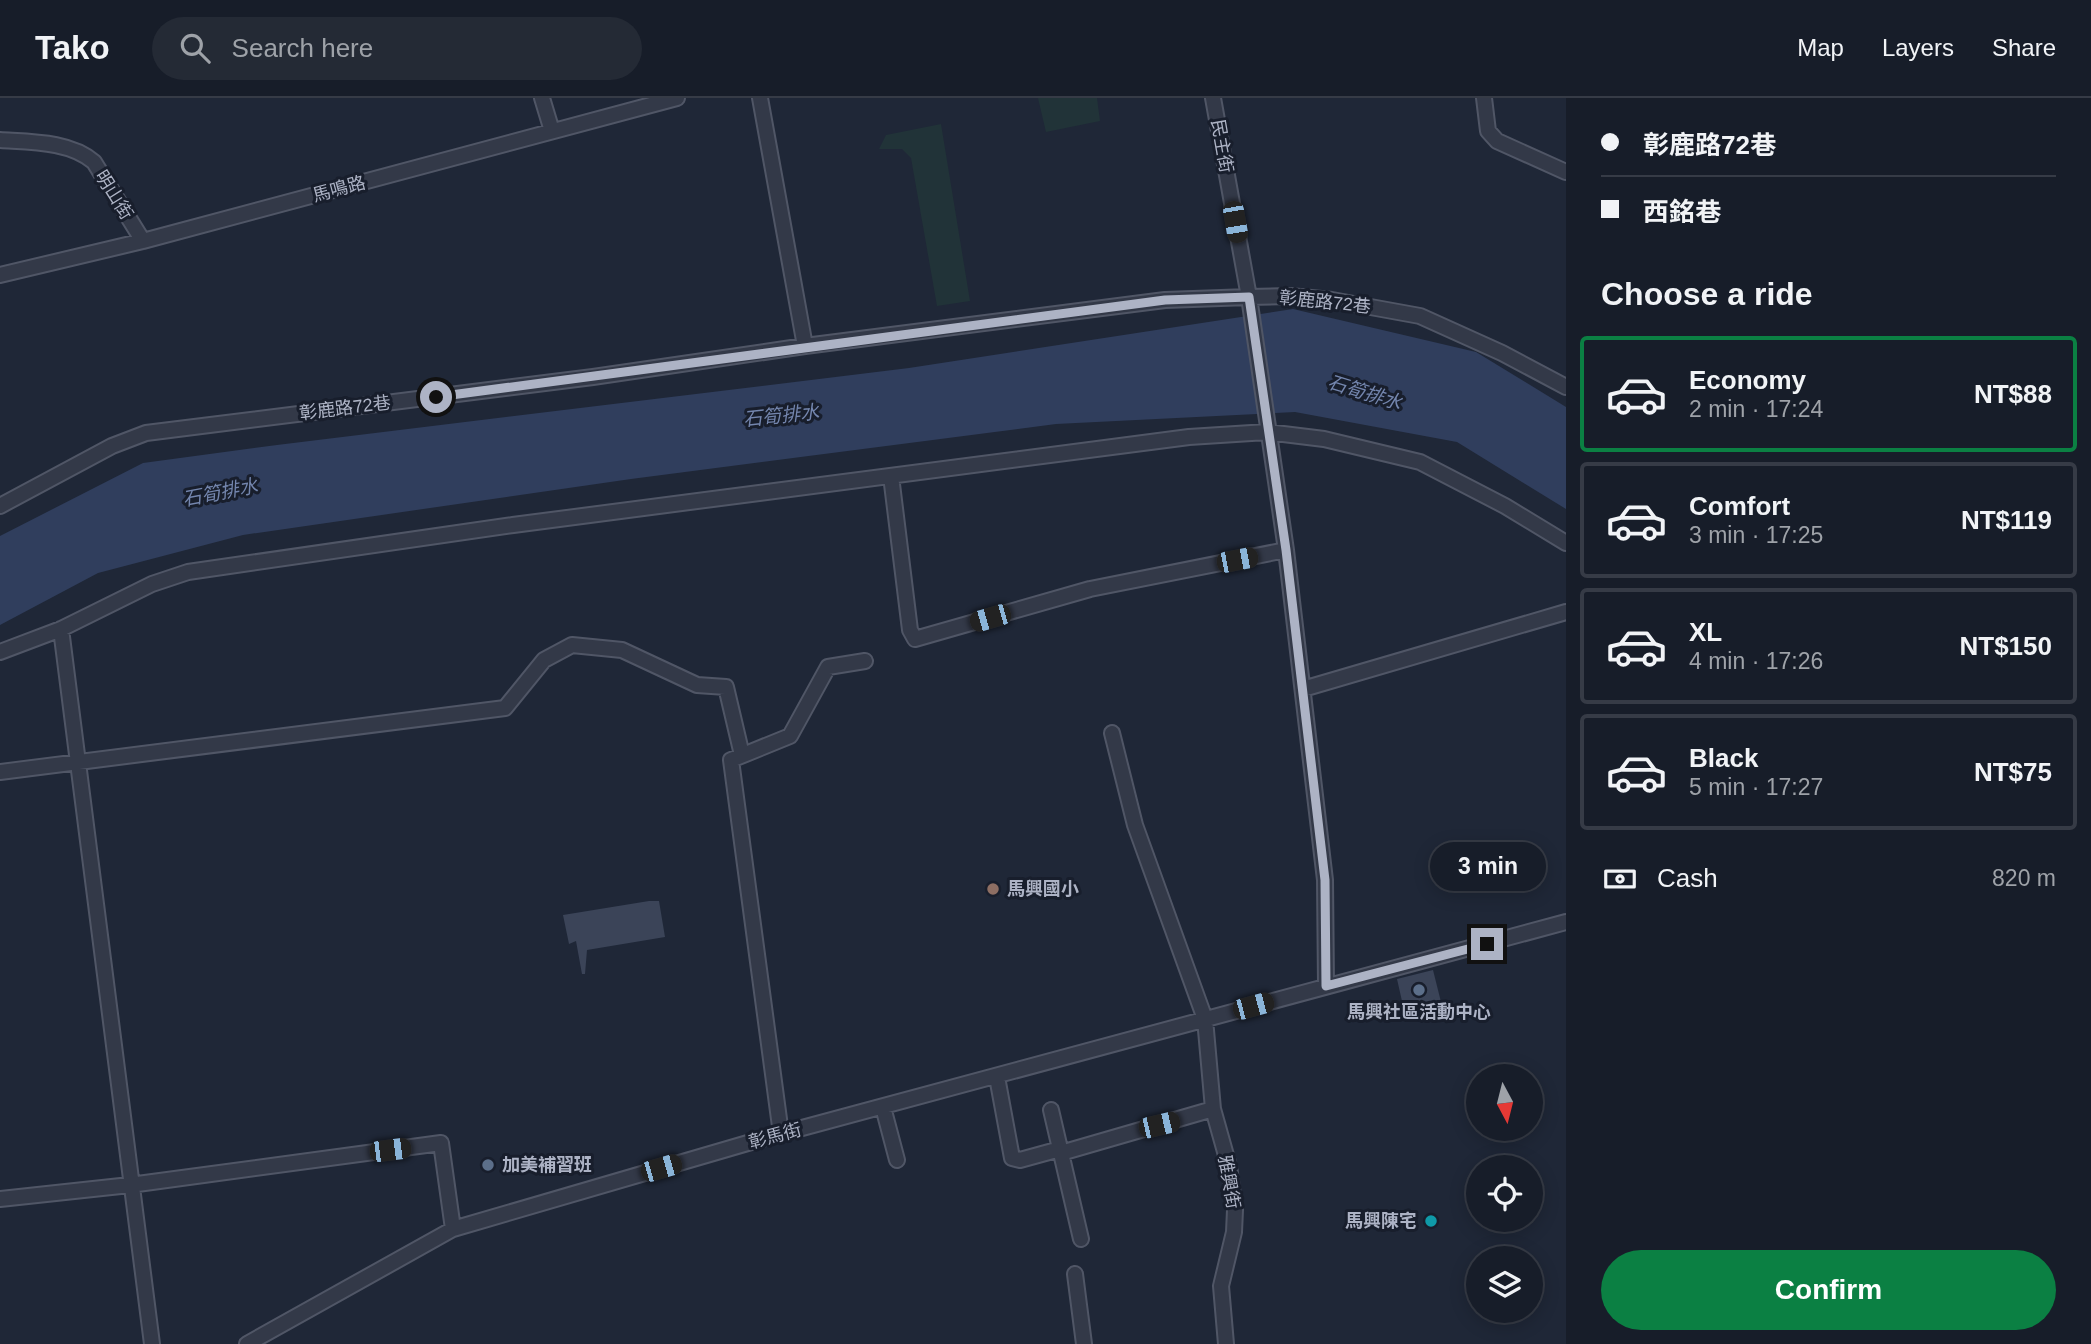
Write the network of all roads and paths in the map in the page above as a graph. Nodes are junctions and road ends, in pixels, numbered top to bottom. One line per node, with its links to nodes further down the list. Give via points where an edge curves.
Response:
1 (542, 98): 6 (street)
2 (677, 98): 6 (street, 馬鳴路)
3 (760, 98): 12 (street)
4 (1213, 98): 11 (street, 民主街)
5 (1484, 98): 8 (street, via 1488,131 1497,141)
6 (552, 131): 9 (street, 馬鳴路)
7 (0, 140): 9 (street, 明山街, via 61,146 85,155 94,162)
8 (1566, 173)
9 (143, 241): 10 (street, 馬鳴路)
10 (0, 275)
11 (1249, 297): 12 (street, 彰鹿路72巷, via 1165,300); 13 (street, 彰鹿路72巷, via 1332,300 1420,316); 14 (street, 民主街)
12 (805, 346): 16 (street, 彰鹿路72巷, via 146,433 112,446)
13 (1566, 387)
14 (1267, 432): 15 (street, via 1189,437); 17 (street, via 1324,439 1420,462); 18 (street, 民主街)
15 (891, 476): 18 (street, via 910,630 915,639 1090,589); 20 (street, via 188,572 152,584)
16 (0, 506)
17 (1566, 544)
18 (1286, 550): 23 (street, 民主街)
19 (1566, 611): 23 (street)
20 (61, 629): 21 (street); 26 (street)
21 (0, 652)
22 (864, 661): 25 (street, via 828,667 790,736)
23 (1303, 689): 29 (street, 民主街, via 1325,880)
24 (1111, 733): 30 (street, 雅興街, via 1135,825)
25 (742, 755): 26 (street, via 726,687 697,685 622,650 572,645 544,660 505,708); 35 (street, via 731,760)
26 (76, 763): 27 (street); 38 (street)
27 (0, 772)
28 (1566, 922): 29 (street, 彰馬街)
29 (1326, 986): 30 (street, 彰馬街)
30 (1205, 1019): 31 (street, 彰馬街); 33 (street, 雅興街)
31 (997, 1077): 32 (street, 彰馬街); 36 (street, via 1012,1158)
32 (883, 1107): 35 (street, 彰馬街); 37 (street)
33 (1213, 1109): 36 (street); 46 (street, 雅興街, via 1229,1166 1235,1210 1221,1286)
34 (1051, 1110): 36 (street)
35 (781, 1133): 40 (street, 彰馬街)
36 (1061, 1151): 41 (street)
37 (897, 1160)
38 (130, 1185): 39 (street); 40 (street, via 441,1143); 43 (street)
39 (0, 1199)
40 (453, 1229): 44 (street, 彰馬街)
41 (1081, 1239)
42 (1075, 1274): 45 (street)
43 (152, 1344)
44 (247, 1344)
45 (1084, 1344)
46 (1226, 1344)

